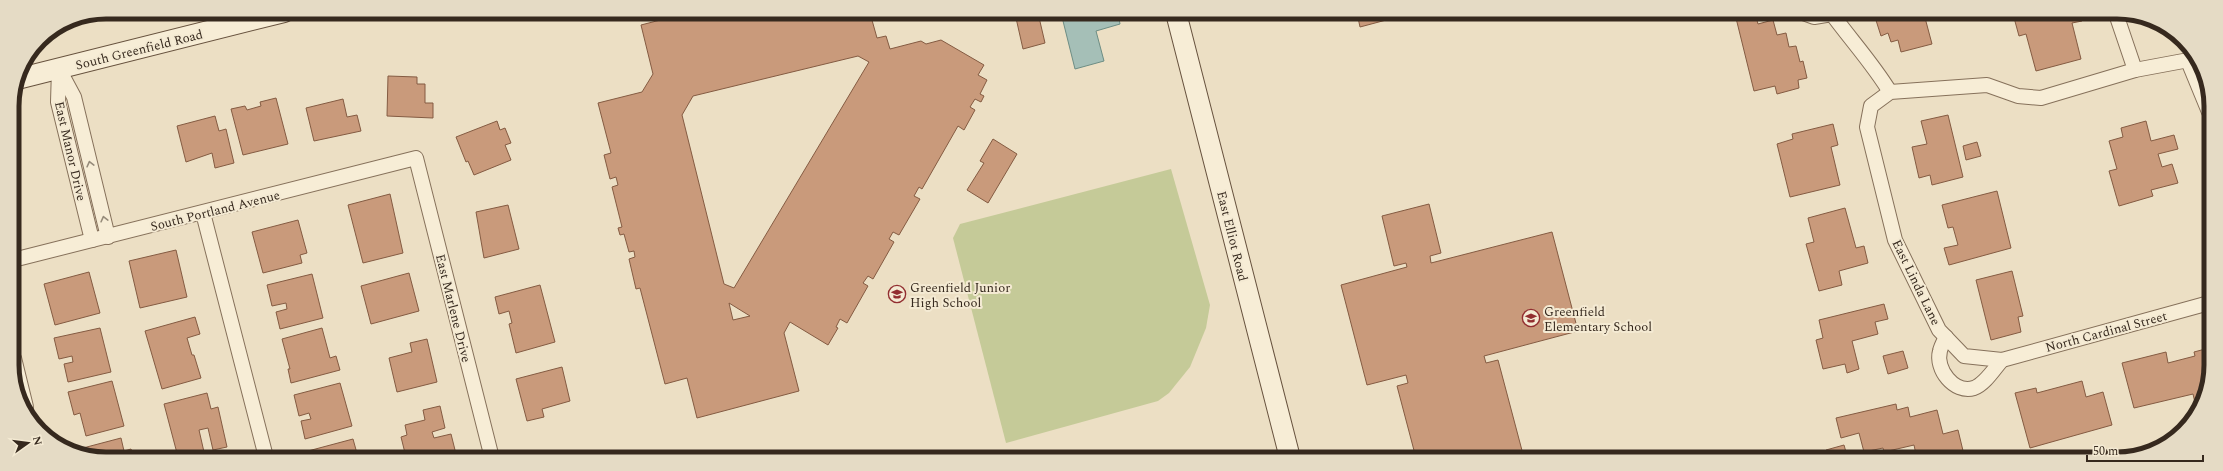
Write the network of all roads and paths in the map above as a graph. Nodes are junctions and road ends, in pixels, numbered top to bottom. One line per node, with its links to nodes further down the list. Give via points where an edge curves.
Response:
1 (256, 19): 7 (main road, South Greenfield Road)
2 (1178, 19): 25 (main road, East Elliot Road)
3 (1836, 19): 10 (street, via 1853,44 1876,68)
4 (2118, 19): 8 (street)
5 (2191, 60): 8 (street)
6 (2191, 61): 11 (street)
7 (59, 69): 9 (main road, South Greenfield Road); 13 (street, East Manor Drive, one-way to 7, via 74,97); 14 (street, East Manor Drive, via 58,102)
8 (2135, 70): 10 (street, via 2041,98 2018,96 1987,85)
9 (24, 78)
10 (1890, 92): 20 (street, East Linda Lane, via 1871,106 1868,127 1895,240 1939,330)
11 (2203, 95)
12 (416, 158): 15 (street, South Portland Avenue); 24 (street, East Marlene Drive)
13 (94, 182): 14 (street); 16 (street, East Manor Drive, one-way to 13)
14 (79, 186): 17 (street, East Manor Drive)
15 (203, 213): 16 (street, South Portland Avenue); 23 (street)
16 (108, 237): 17 (street, South Portland Avenue)
17 (92, 240): 18 (street, South Portland Avenue)
18 (19, 258)
19 (2204, 304): 22 (street, North Cardinal Street)
20 (1946, 337): 21 (street, East Linda Lane); 22 (street, via 1939,352 1941,369 1947,379 1960,387 1972,388 1982,383)
21 (1964, 356): 22 (street, North Cardinal Street)
22 (2002, 360)
23 (265, 452)
24 (490, 452)
25 (1288, 452)

